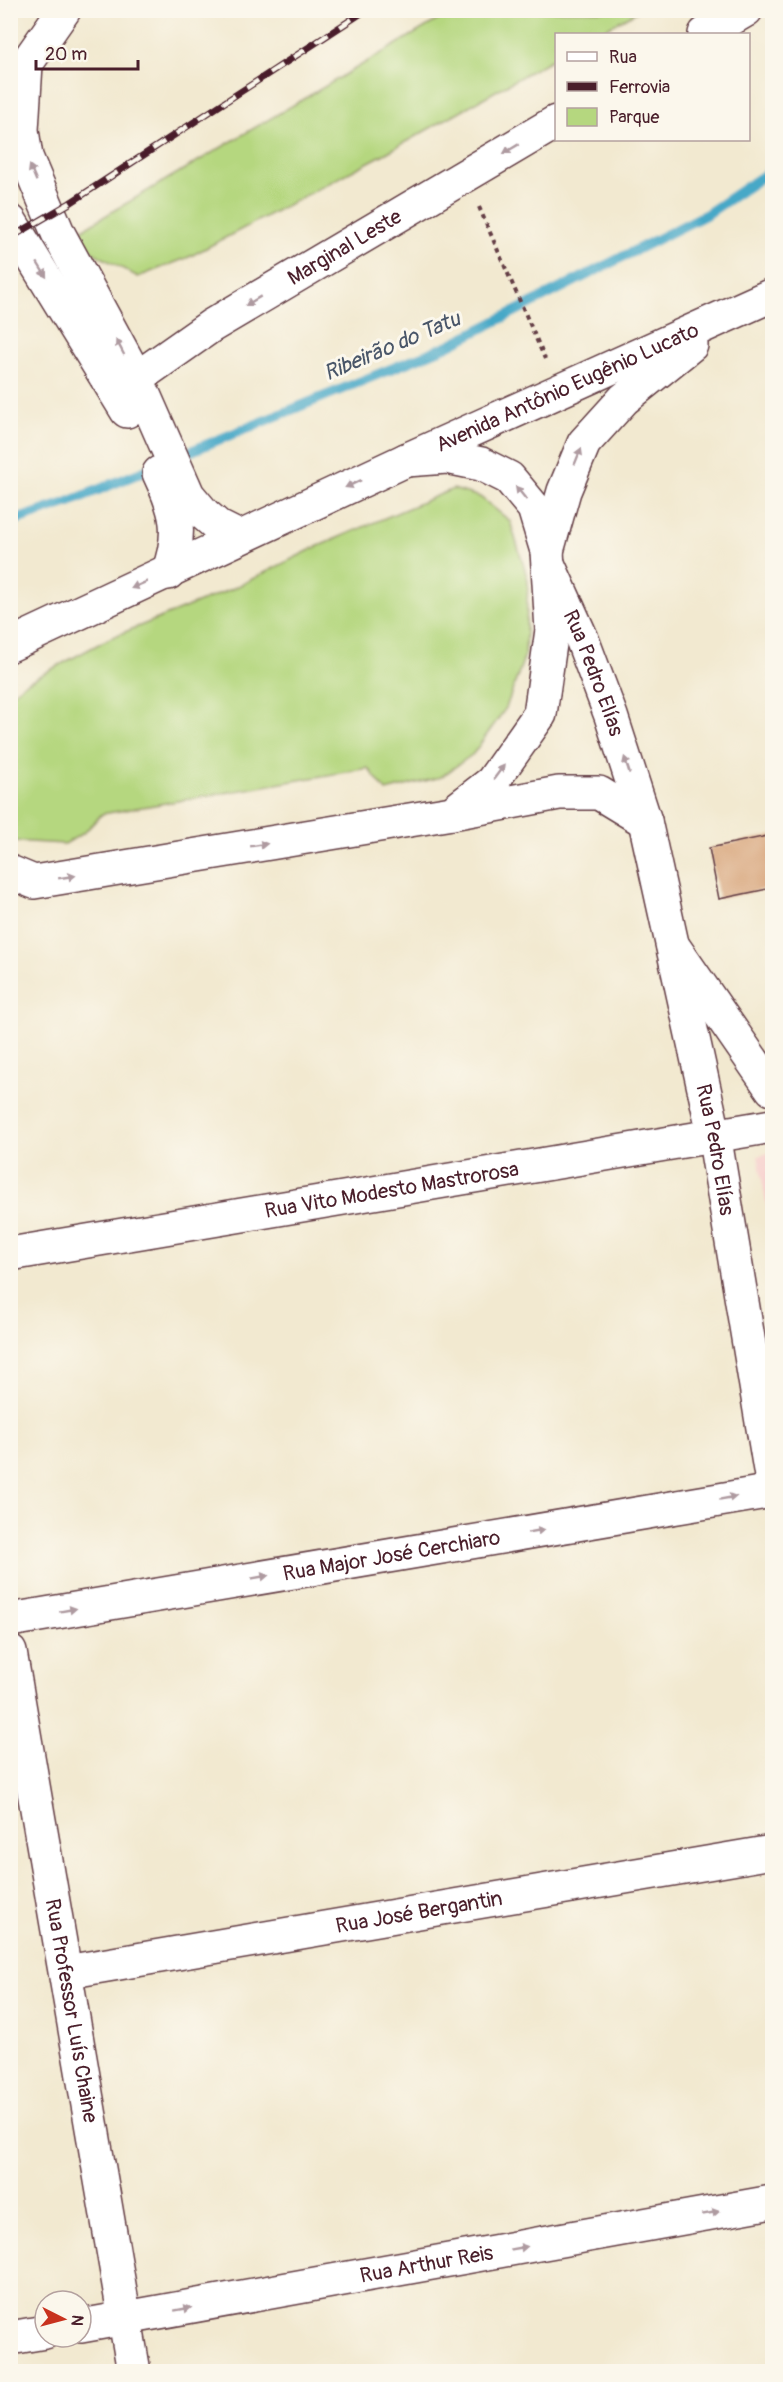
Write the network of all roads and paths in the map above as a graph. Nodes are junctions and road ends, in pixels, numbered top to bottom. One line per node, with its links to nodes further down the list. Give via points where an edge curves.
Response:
1 (64, 10): 4 (street)
2 (746, 10): 3 (street)
3 (707, 33)
4 (18, 70): 11 (street, one-way to 4, via 26,157)
5 (555, 123): 11 (street, Marginal Leste, one-way to 11, via 211,326)
6 (478, 204): 10 (path)
7 (10, 221): 11 (street, one-way to 11)
8 (772, 295): 9 (street, Avenida Antônio Eugênio Lucato)
9 (728, 316): 12 (street, Avenida Antônio Eugênio Lucato); 15 (street, Avenida Antônio Eugênio Lucato, one-way to 9, via 564,491 584,443 624,399)
10 (545, 359)
11 (127, 386): 13 (street)
12 (406, 460): 14 (street, Avenida Antônio Eugênio Lucato, one-way to 14); 15 (street, one-way to 12, via 534,508 509,478 481,464 447,458)
13 (181, 499): 14 (street); 16 (street, via 176,552)
14 (239, 537): 16 (street, Avenida Antônio Eugênio Lucato)
15 (547, 556): 18 (street, one-way to 15, via 492,782 540,714 552,630); 19 (street, Rua Pedro Elías, one-way to 15, via 611,716)
16 (168, 573): 17 (street, Avenida Antônio Eugênio Lucato, one-way to 17)
17 (10, 645)
18 (452, 813): 19 (street, via 559,793 599,793); 20 (street, one-way to 18)
19 (645, 821): 21 (street, Rua Pedro Elías)
20 (18, 880)
21 (673, 946): 22 (street); 24 (street, Rua Pedro Elías)
22 (772, 1089)
23 (772, 1125): 24 (street, Rua Vito Modesto Mastrorosa)
24 (714, 1134): 25 (street, Rua Vito Modesto Mastrorosa); 26 (street, Rua Pedro Elías)
25 (10, 1254)
26 (772, 1482)
27 (772, 1491): 28 (street, Rua Major José Cerchiaro, one-way to 27)
28 (10, 1620)
29 (10, 1652): 31 (street, Rua Professor Luís Chaine)
30 (772, 1852): 31 (street, Rua José Bergantin)
31 (66, 1972): 33 (street, Rua Professor Luís Chaine)
32 (772, 2202): 33 (street, Rua Arthur Reis, one-way to 32)
33 (125, 2320): 34 (street, Rua Arthur Reis); 37 (street, Rua Professor Luís Chaine)
34 (93, 2324)
35 (33, 2334): 36 (street)
36 (10, 2337)
37 (134, 2372)

